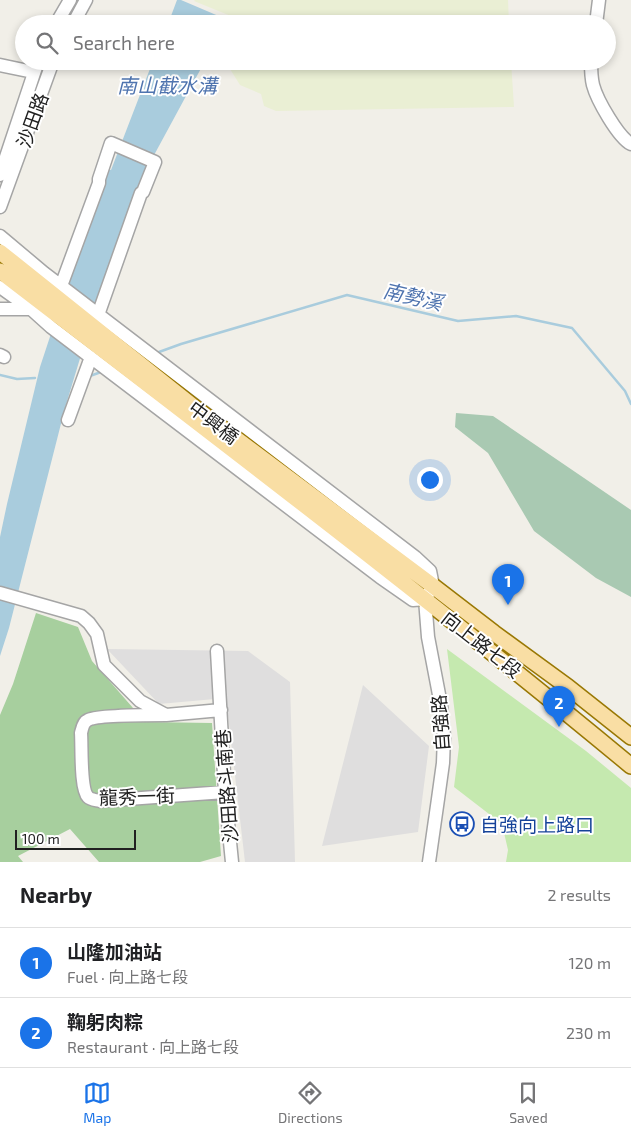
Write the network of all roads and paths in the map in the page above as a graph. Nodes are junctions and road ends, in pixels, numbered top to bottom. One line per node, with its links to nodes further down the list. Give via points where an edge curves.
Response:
1 (69, 0): 2 (street); 4 (street)
2 (85, 0): 5 (street)
3 (599, 0): 6 (street)
4 (61, 15)
5 (78, 15)
6 (597, 15)
7 (0, 65): 8 (street)
8 (15, 66)
9 (35, 70): 13 (street, 沙田路)
10 (50, 70): 14 (street, 沙田路)
11 (591, 70): 12 (street, via 593,86 603,108 618,132)
12 (631, 144)
13 (0, 173)
14 (0, 207)
15 (0, 236): 18 (street)
16 (0, 252): 25 (main road, 中興橋, via 199,411)
17 (0, 271): 27 (main road, 中興橋)
18 (61, 286): 22 (street); 22 (street, via 100,183 111,143 155,162)
19 (0, 287): 21 (street)
20 (0, 309): 21 (street)
21 (31, 309): 23 (street)
22 (98, 315): 25 (street, via 415,557 430,571)
23 (91, 357): 24 (street); 27 (street, via 380,577 413,600)
24 (68, 420)
25 (433, 586): 27 (street); 31 (main road, 向上路七段)
26 (0, 593): 30 (street, via 81,616 97,634 104,665 140,701)
27 (425, 600): 32 (main road, 向上路七段); 35 (street, 自強路, via 444,736)
28 (218, 651): 29 (street, 沙田路斗南巷)
29 (221, 710): 30 (street, 沙田路斗南巷); 33 (street, 沙田路斗南巷)
30 (166, 715): 33 (street, 龍秀一街, via 99,717 86,721 81,733 83,787 88,797 100,801)
31 (631, 737)
32 (631, 766)
33 (225, 792): 34 (street, 沙田路斗南巷)
34 (232, 862)
35 (428, 862)

